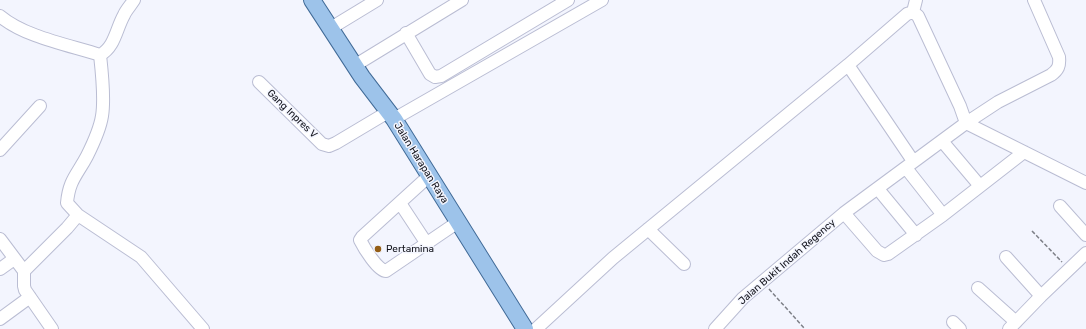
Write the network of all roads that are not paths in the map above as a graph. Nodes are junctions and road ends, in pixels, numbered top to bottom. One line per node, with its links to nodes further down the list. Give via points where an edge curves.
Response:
1 (134, 0): 13 (street, via 124,14 111,45)
2 (312, 0): 11 (main road, Jalan Harapan Raya)
3 (377, 0): 11 (street)
4 (462, 0): 12 (street)
5 (568, 0): 12 (street, via 435,78 430,74)
6 (602, 0): 18 (street, Gang Inpres V)
7 (916, 0): 9 (street)
8 (1034, 0): 19 (street, Jalan Bukit Indah Regency, via 1059,57 1058,70 998,102)
9 (913, 12): 14 (street, via 907,14); 19 (street, via 918,16)
10 (0, 16): 13 (street, via 31,33)
11 (331, 28): 15 (main road, Jalan Harapan Raya)
12 (406, 33): 15 (street)
13 (100, 55): 31 (street, via 102,117 99,129 87,156 71,182 68,194 67,203)
14 (848, 65): 23 (street); 34 (street)
15 (354, 66): 18 (main road, Jalan Harapan Raya)
16 (259, 82): 18 (street, Gang Inpres V, via 322,144 329,146)
17 (40, 106): 21 (street)
18 (391, 116): 24 (main road, Jalan Harapan Raya)
19 (966, 123): 20 (street, Jalan Bukit Indah Regency); 22 (street)
20 (942, 141): 23 (street, Jalan Bukit Indah Regency); 26 (street)
21 (0, 150)
22 (1024, 152): 25 (street); 26 (street, Jalan Bukit Indah Regency)
23 (909, 165): 27 (street, Jalan Bukit Indah Regency); 32 (street)
24 (429, 176): 28 (street); 33 (main road, Jalan Harapan Raya)
25 (1085, 182)
26 (980, 186): 32 (street, Jalan Bukit Indah Regency)
27 (878, 189): 30 (street, Jalan Bukit Indah Regency); 35 (street)
28 (400, 203): 38 (street); 38 (street, via 362,237 360,240 363,246 383,271 386,271)
29 (1060, 206): 36 (street)
30 (844, 213): 35 (street, Jalan Bukit Indah Regency, via 877,251 884,255); 54 (street, Jalan Bukit Indah Regency, via 743,298)
31 (78, 215): 44 (street); 51 (street, via 141,258)
32 (943, 215): 35 (street, Jalan Bukit Indah Regency)
33 (458, 222): 38 (street); 52 (main road, Jalan Harapan Raya)
34 (648, 229): 42 (street); 53 (street, via 600,269)
35 (916, 235)
36 (1086, 235)
37 (0, 239): 41 (street)
38 (427, 244)
39 (1086, 253): 46 (street)
40 (1006, 257): 46 (street)
41 (14, 259): 43 (street); 44 (street)
42 (684, 264)
43 (0, 269)
44 (24, 271): 47 (street, via 24,286)
45 (978, 288): 49 (street)
46 (1041, 296): 49 (street)
47 (30, 297): 48 (street); 50 (street)
48 (0, 319)
49 (1012, 326)
50 (52, 329)
51 (203, 329)
52 (525, 329)
53 (536, 329)
54 (715, 329)

